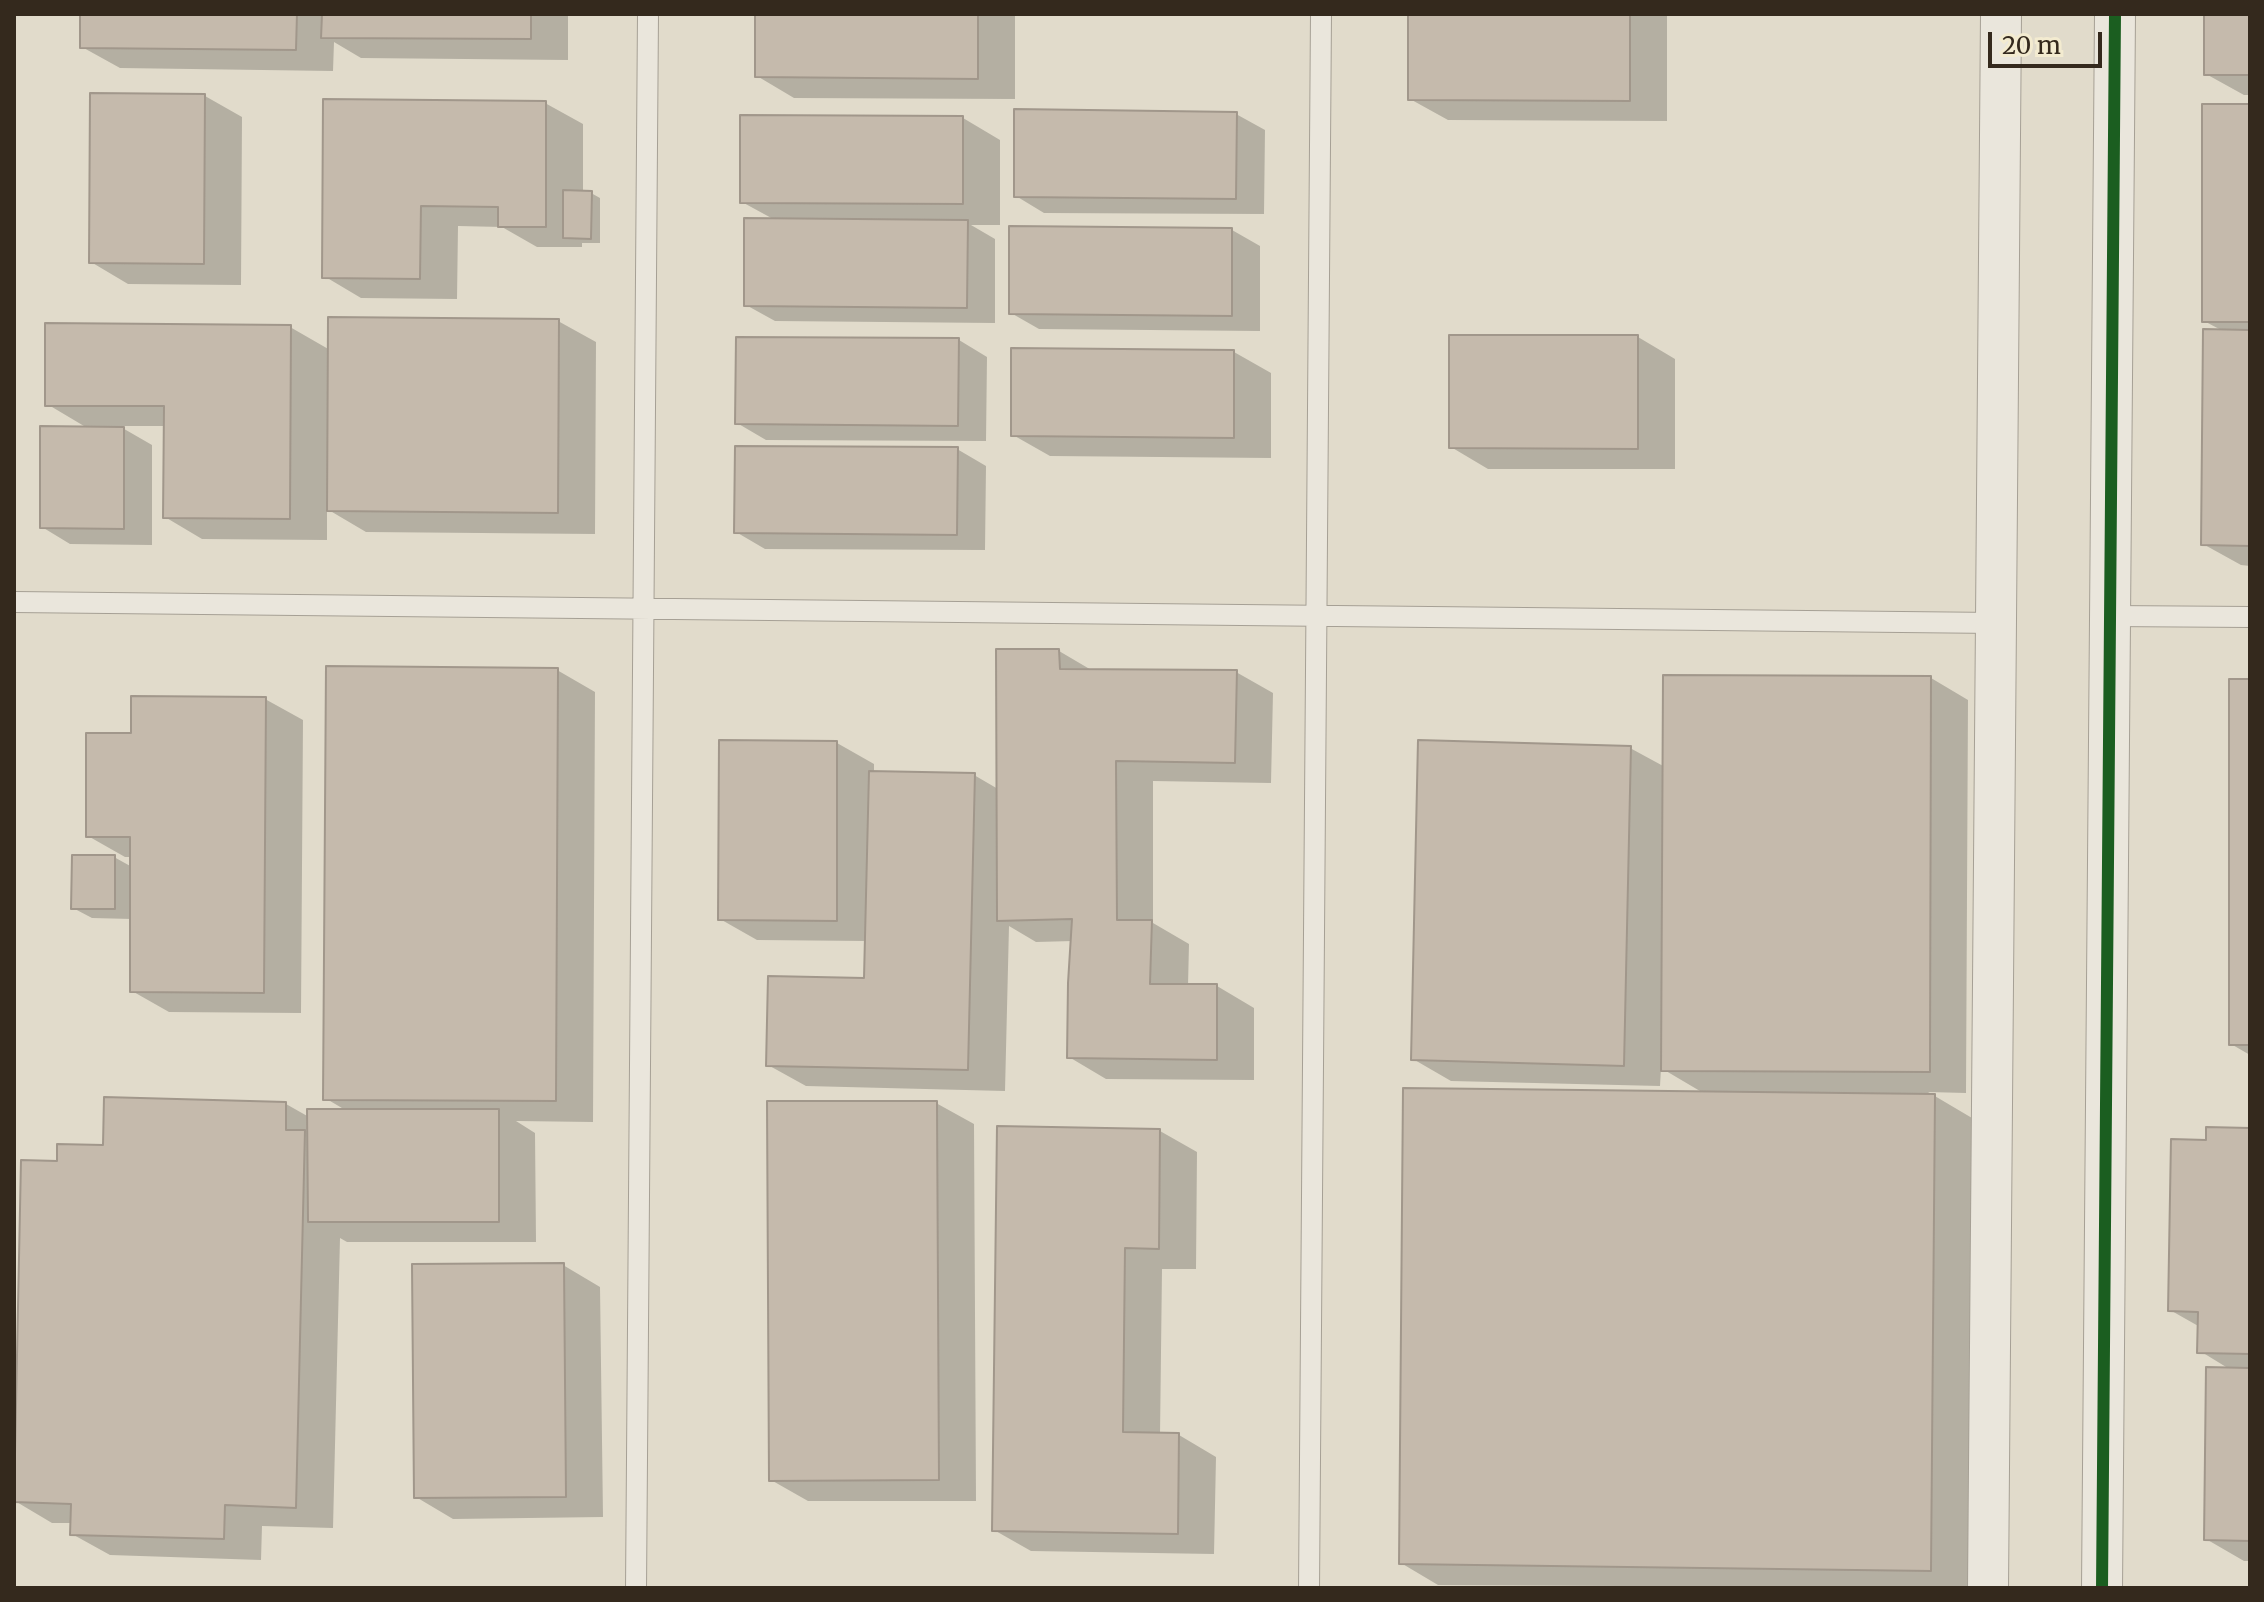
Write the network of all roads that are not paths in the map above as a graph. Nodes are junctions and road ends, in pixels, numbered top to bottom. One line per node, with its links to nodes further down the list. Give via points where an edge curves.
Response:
1 (648, 14): 6 (lane)
2 (1321, 14): 7 (lane)
3 (2001, 14): 10 (street)
4 (2115, 14): 8 (street)
5 (14, 602): 6 (lane)
6 (643, 608): 7 (lane); 11 (lane)
7 (1317, 616): 10 (lane); 12 (lane)
8 (2110, 616): 9 (lane); 14 (street)
9 (2250, 617)
10 (1996, 623): 13 (street)
11 (636, 1588)
12 (1309, 1588)
13 (1988, 1588)
14 (2102, 1588)

